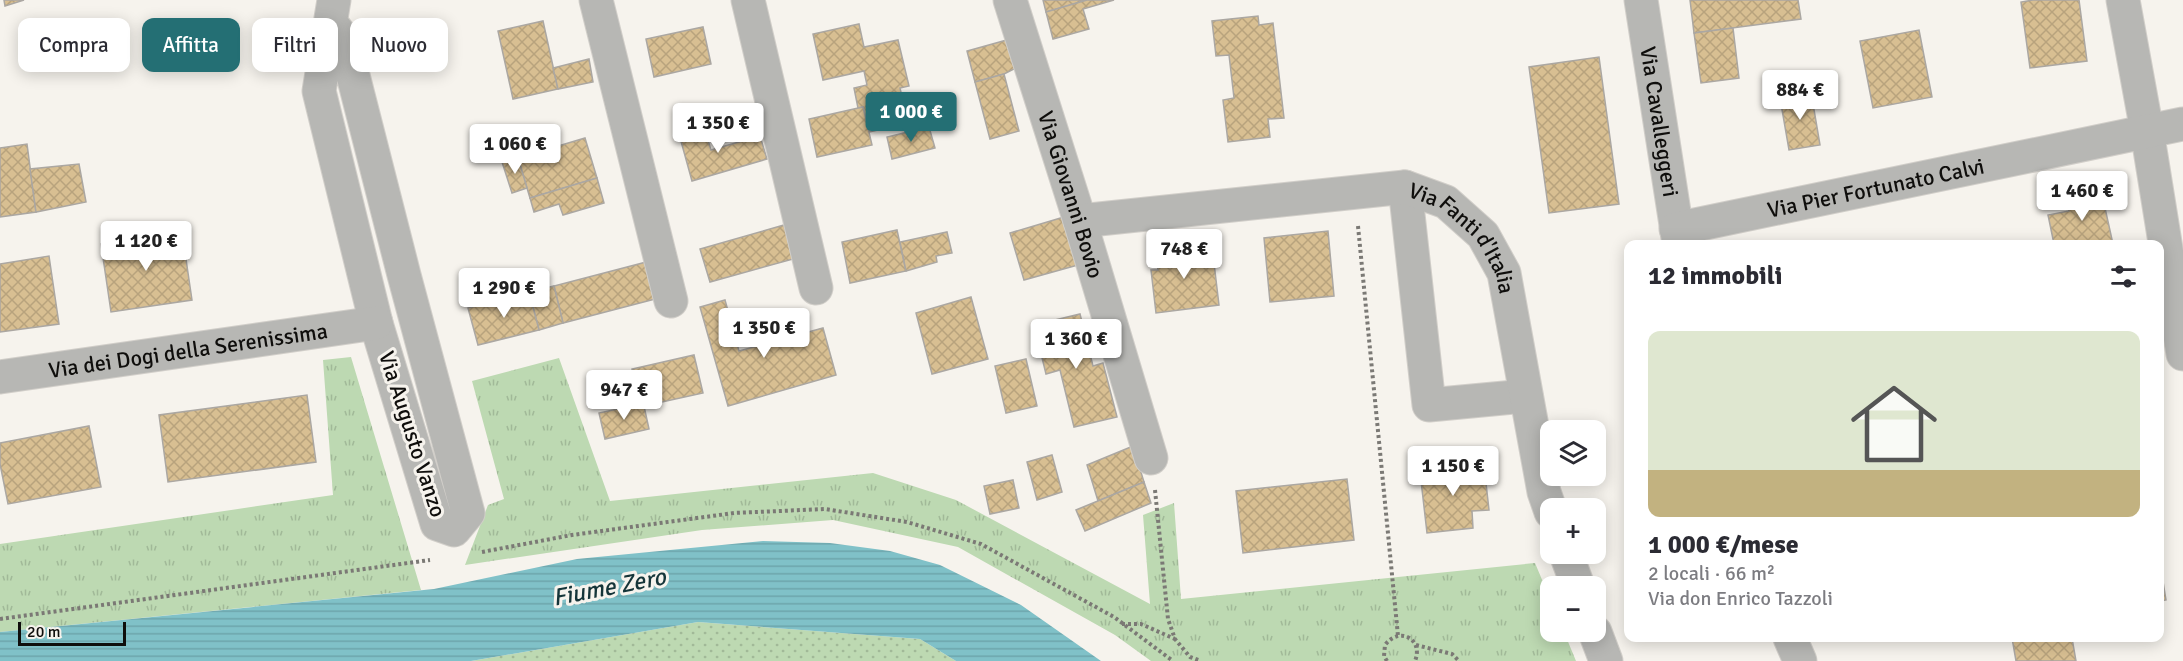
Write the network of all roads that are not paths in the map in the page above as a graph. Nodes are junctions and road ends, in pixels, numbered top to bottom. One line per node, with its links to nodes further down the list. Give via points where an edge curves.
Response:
1 (596, 0): 13 (street)
2 (748, 0): 12 (street)
3 (1010, 0): 10 (street, Via Giovanni Bovio)
4 (1641, 0): 11 (street, Via Cavalleggeri)
5 (2123, 0): 8 (street)
6 (332, 12): 14 (street, Via Augusto Vanzo, via 319,90); 14 (street, Via Augusto Vanzo, via 344,39 468,513 454,530 437,524)
7 (2183, 124): 8 (street, Via Pier Fortunato Calvi)
8 (2147, 131): 11 (street, Via Pier Fortunato Calvi); 15 (street)
9 (1405, 186): 10 (street, Via Fanti d'Italia); 17 (street, Via Fanti d'Italia, via 1446,201 1483,235 1504,273); 17 (street, via 1429,405)
10 (1080, 221): 18 (street, Via Giovanni Bovio)
11 (1677, 237)
12 (816, 288)
13 (671, 301)
14 (376, 323): 16 (street, Via dei Dogi della Serenissima)
15 (2183, 354)
16 (0, 377)
17 (1526, 396): 19 (street, Via Fanti d'Italia)
18 (1151, 458)
19 (1546, 498)
20 (1599, 642): 22 (street)
21 (1792, 642): 23 (street)
22 (1606, 661)
23 (1800, 661)

